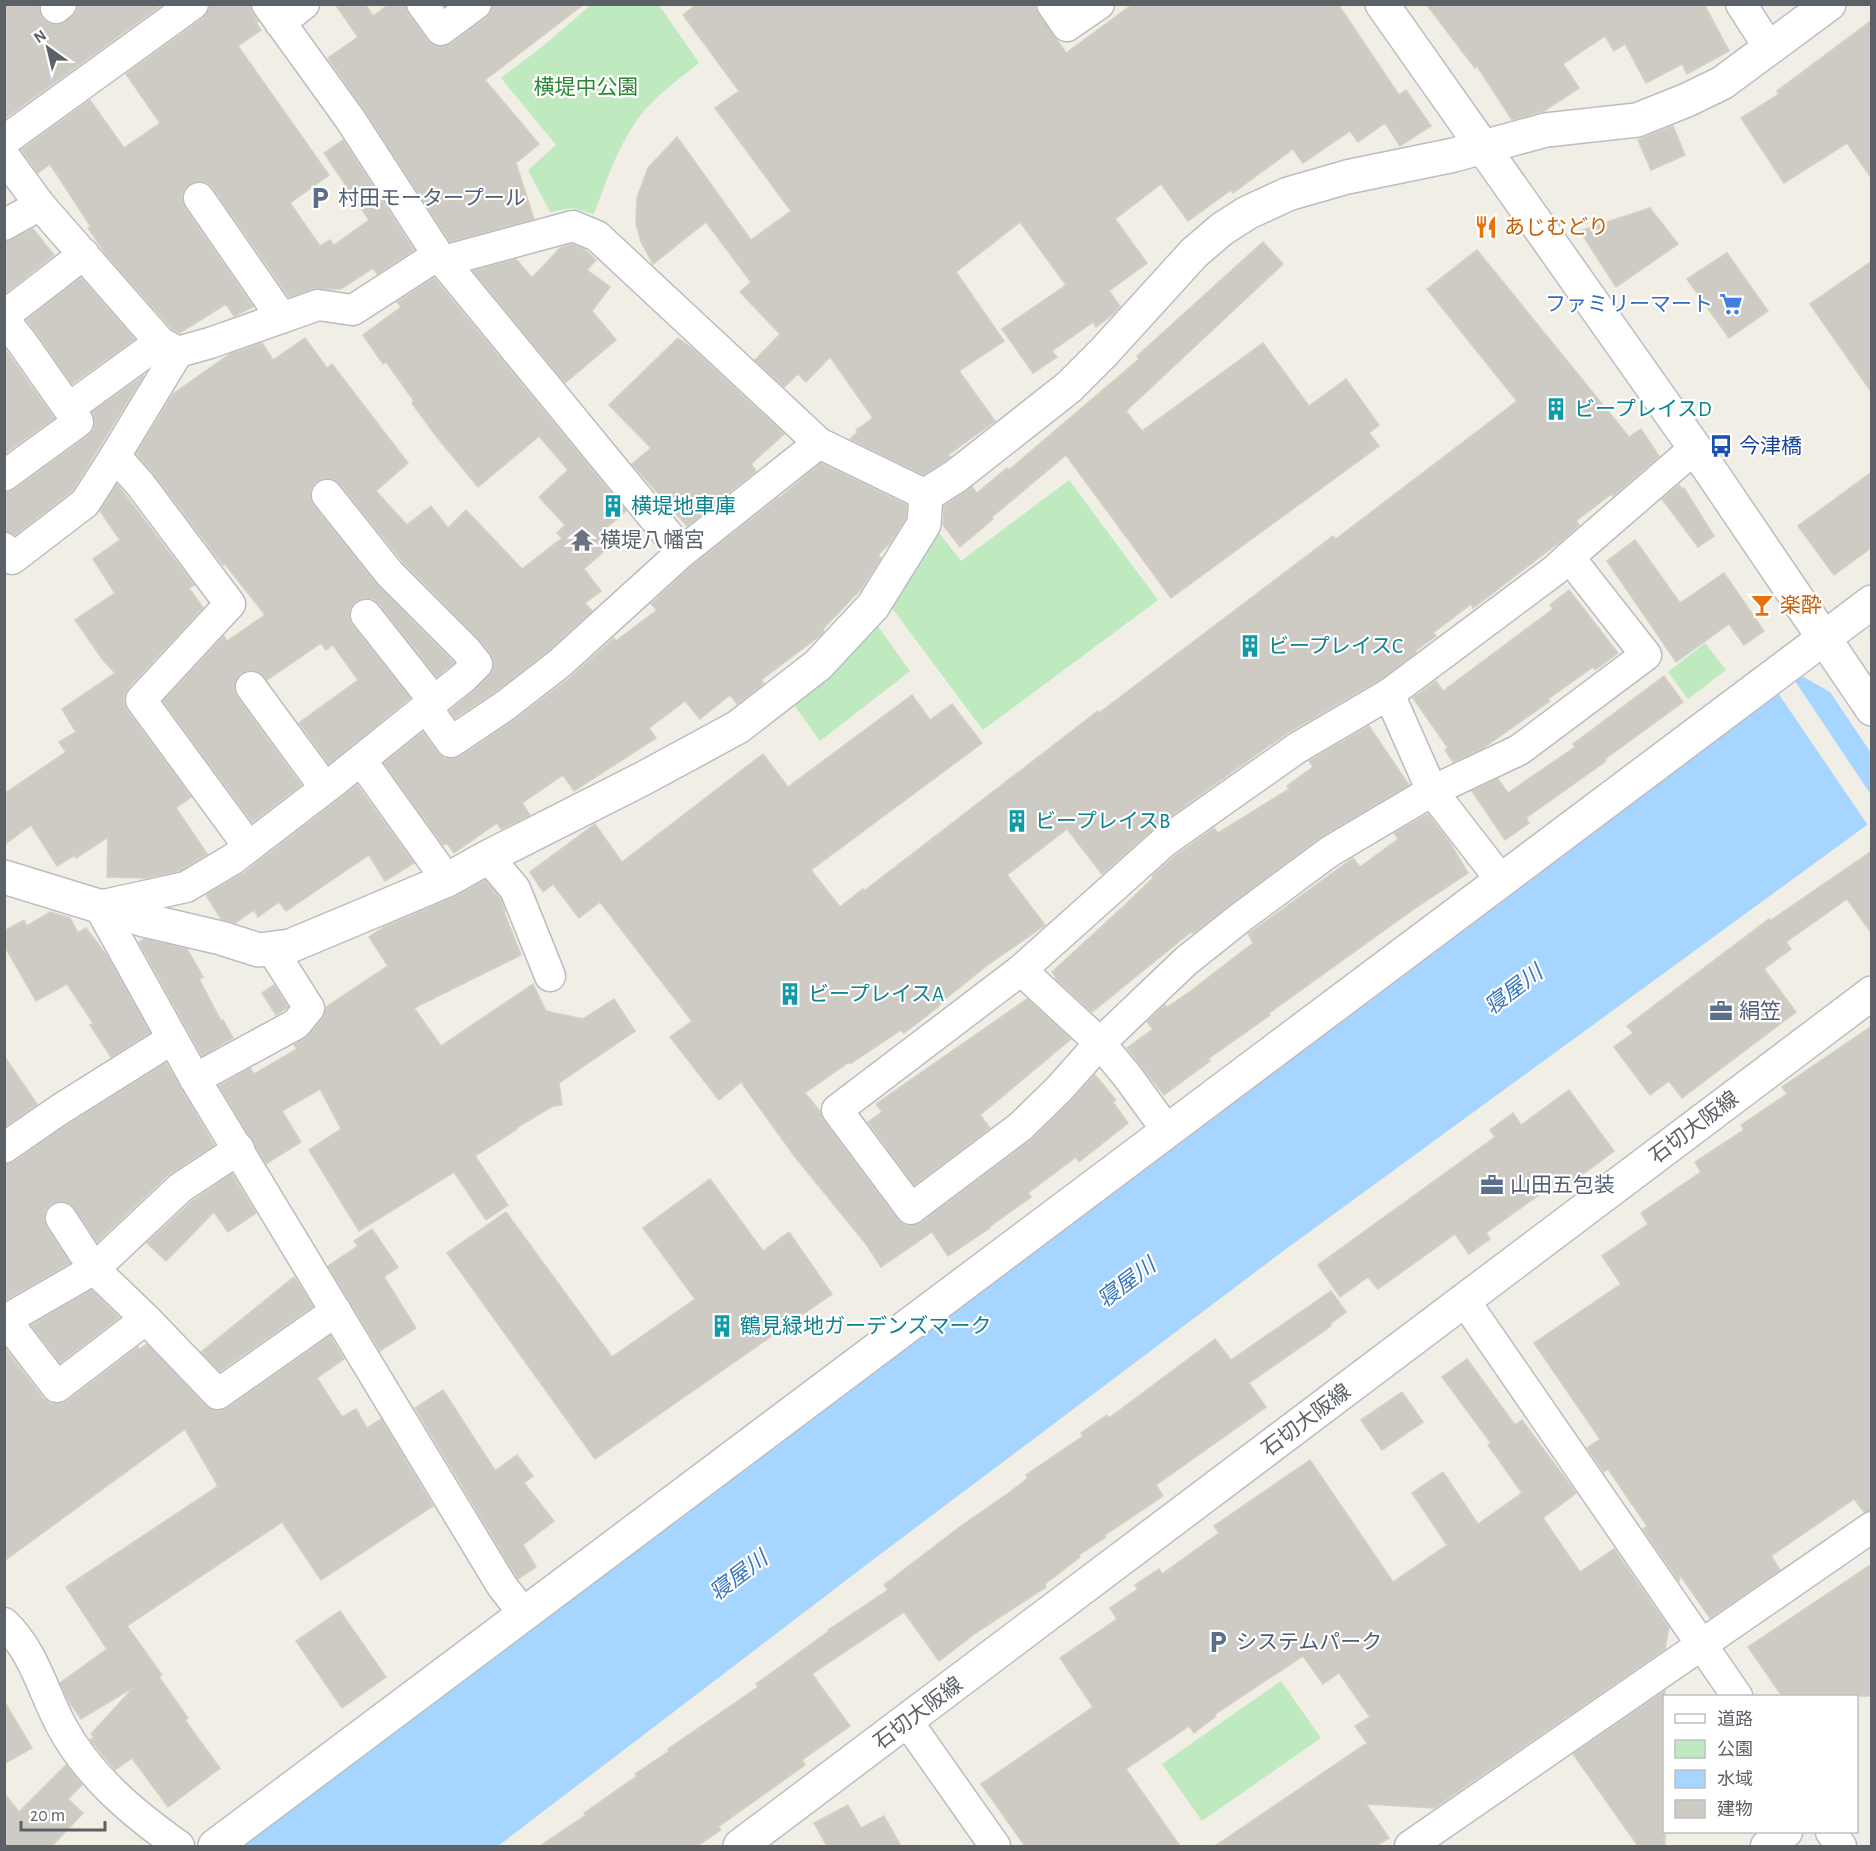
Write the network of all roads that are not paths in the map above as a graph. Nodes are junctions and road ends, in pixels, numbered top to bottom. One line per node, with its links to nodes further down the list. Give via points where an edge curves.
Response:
1 (193, 4): 12 (street)
2 (304, 4): 10 (street)
3 (422, 4): 4 (street, via 441,30)
4 (476, 4)
5 (1052, 4): 6 (street, via 1068,26)
6 (1099, 4)
7 (1382, 4): 13 (street)
8 (1741, 4): 11 (street)
9 (1829, 4): 11 (street)
10 (273, 14): 19 (street, via 350,119)
11 (1770, 49): 13 (street, via 1722,83 1636,120 1546,130)
12 (4, 141)
13 (1481, 146): 25 (street); 29 (street, via 1347,177 1288,194 1247,213 1194,253 1069,387)
14 (4, 156): 16 (street)
15 (199, 198): 20 (street)
16 (40, 205): 17 (street); 18 (street)
17 (4, 225)
18 (84, 254): 21 (street); 22 (street)
19 (441, 258): 20 (street, via 353,310 318,305); 24 (street, via 573,226 597,236); 31 (street)
20 (282, 318): 22 (street)
21 (9, 332): 23 (street)
22 (169, 347): 23 (street); 26 (street)
23 (69, 408): 27 (street, via 78,422)
24 (819, 443): 29 (street); 31 (street)
25 (1695, 448): 32 (street); 35 (street)
26 (115, 456): 30 (street, via 85,503 12,559); 43 (street, via 230,604 141,700)
27 (4, 476)
28 (327, 495): 38 (street, via 390,574 477,664)
29 (926, 495): 44 (street, via 924,524 873,606 818,664 738,727)
30 (4, 548)
31 (682, 552): 38 (street, via 560,663 452,742)
32 (1569, 557): 37 (street); 42 (street, via 1646,655 1518,750)
33 (1872, 602): 35 (street)
34 (366, 615): 38 (street)
35 (1828, 644): 39 (street); 47 (street)
36 (251, 687): 41 (street)
37 (1389, 694): 42 (street); 50 (street, via 1297,748 1164,842)
38 (430, 704): 40 (street)
39 (1872, 709)
40 (361, 760): 41 (street); 46 (street)
41 (325, 788): 43 (street)
42 (1432, 791): 47 (street); 54 (street, via 1329,852 1240,918 1186,962)
43 (249, 847): 48 (street, via 186,887)
44 (488, 857): 46 (street); 51 (street, via 515,889)
45 (4, 877): 48 (street)
46 (447, 880): 49 (street, via 290,946)
47 (1501, 880): 56 (street)
48 (99, 906): 49 (street, via 259,950); 53 (street)
49 (271, 948): 55 (street, via 309,1008 296,1024)
50 (1021, 970): 54 (street); 54 (street, via 837,1110 911,1209 1020,1127)
51 (550, 976)
52 (1872, 993): 61 (street, 石切大阪線)
53 (172, 1039): 55 (street); 57 (street)
54 (1100, 1043): 56 (street)
55 (195, 1079): 58 (street)
56 (1168, 1132): 66 (street)
57 (4, 1148)
58 (239, 1149): 60 (street, via 180,1188); 62 (street)
59 (61, 1218): 60 (street)
60 (94, 1269): 63 (street); 64 (street)
61 (1464, 1300): 68 (street); 70 (street, 石切大阪線)
62 (336, 1311): 63 (street, via 218,1394); 66 (street, via 502,1586)
63 (146, 1319): 64 (street, via 57,1387)
64 (5, 1320)
65 (1872, 1527): 68 (street)
66 (524, 1614): 74 (street)
67 (4, 1623): 73 (street, via 34,1664 61,1726 80,1756 122,1801)
68 (1701, 1645): 69 (street); 77 (street)
69 (1736, 1695)
70 (907, 1721): 75 (street, 石切大阪線); 76 (street)
71 (1786, 1833): 78 (street)
72 (1832, 1833): 79 (street)
73 (179, 1846)
74 (215, 1846)
75 (740, 1846)
76 (995, 1846)
77 (1410, 1846)
78 (1766, 1846)
79 (1842, 1846)

